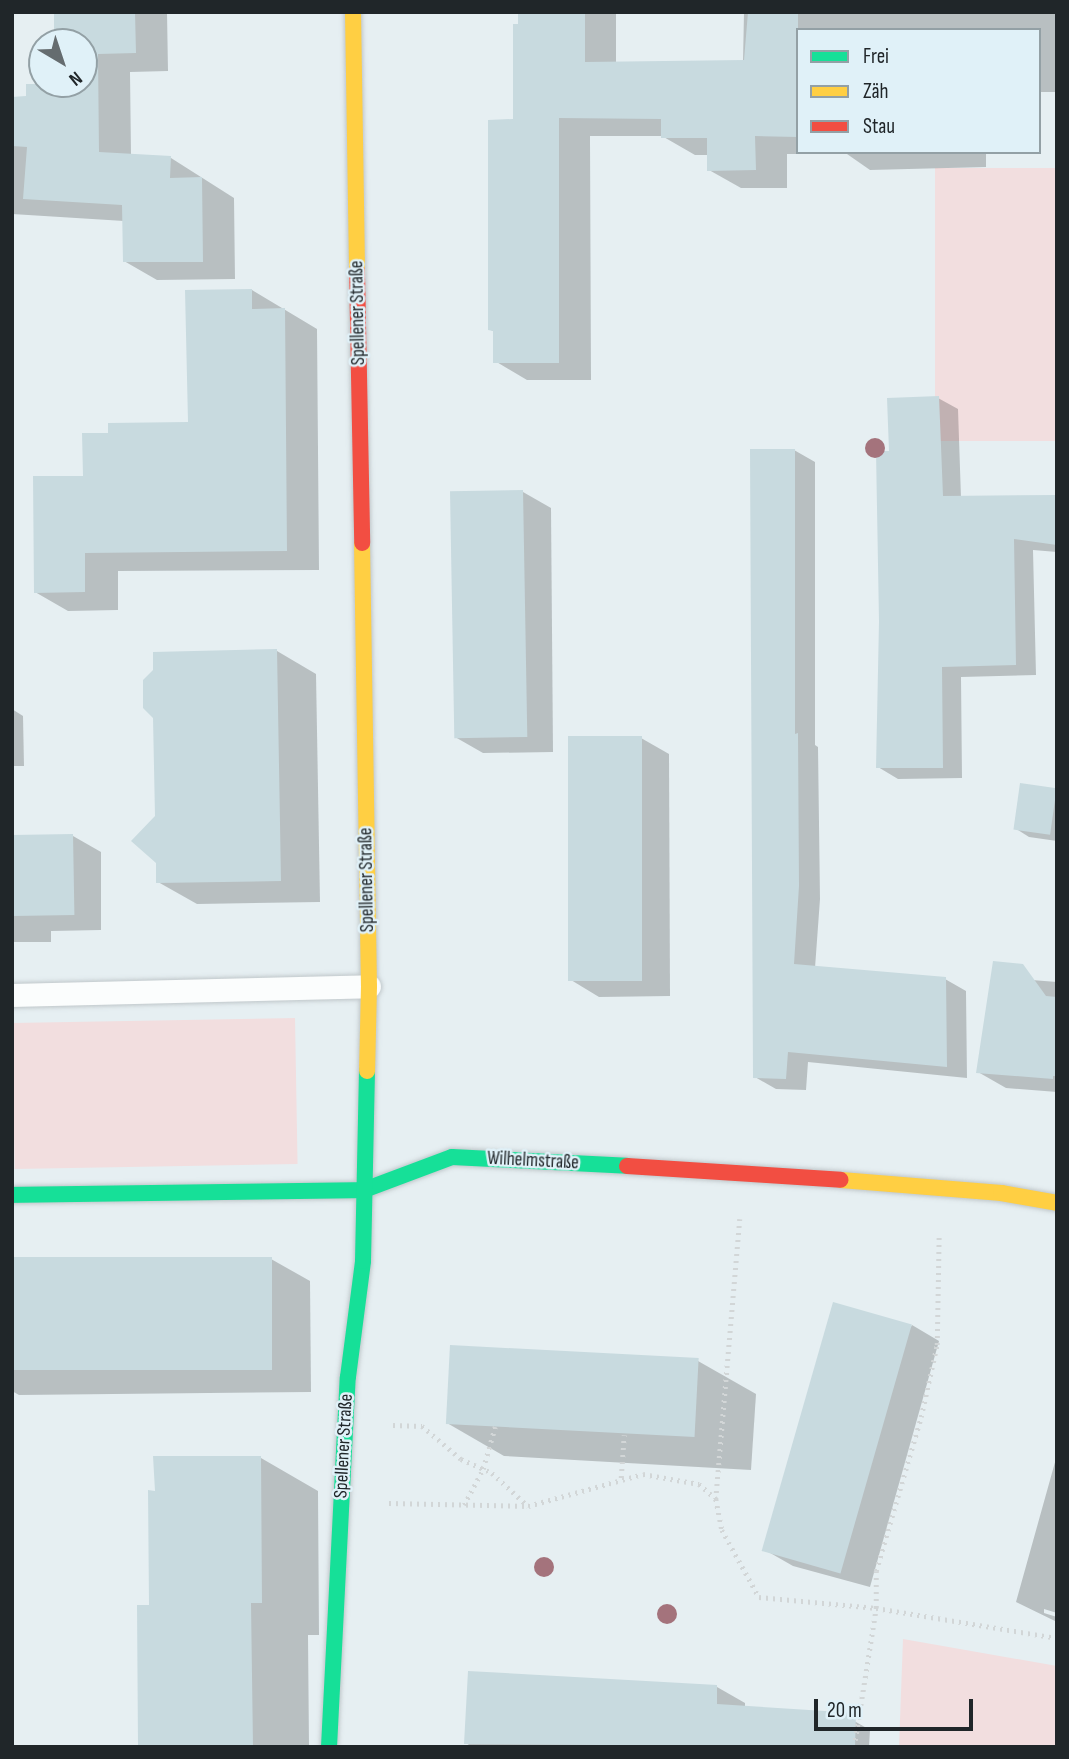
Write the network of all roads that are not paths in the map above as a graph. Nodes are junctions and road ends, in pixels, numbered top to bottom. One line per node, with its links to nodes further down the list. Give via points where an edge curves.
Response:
1 (353, 12): 2 (street, Spellener Straße)
2 (369, 986): 3 (lane); 4 (street, Spellener Straße)
3 (12, 995)
4 (364, 1190): 5 (street, Wilhelmstraße); 6 (street, Wilhelmstraße, via 452,1157 744,1172 1001,1193); 7 (street, Spellener Straße, via 362,1261 348,1377)
5 (12, 1195)
6 (1057, 1203)
7 (329, 1747)

